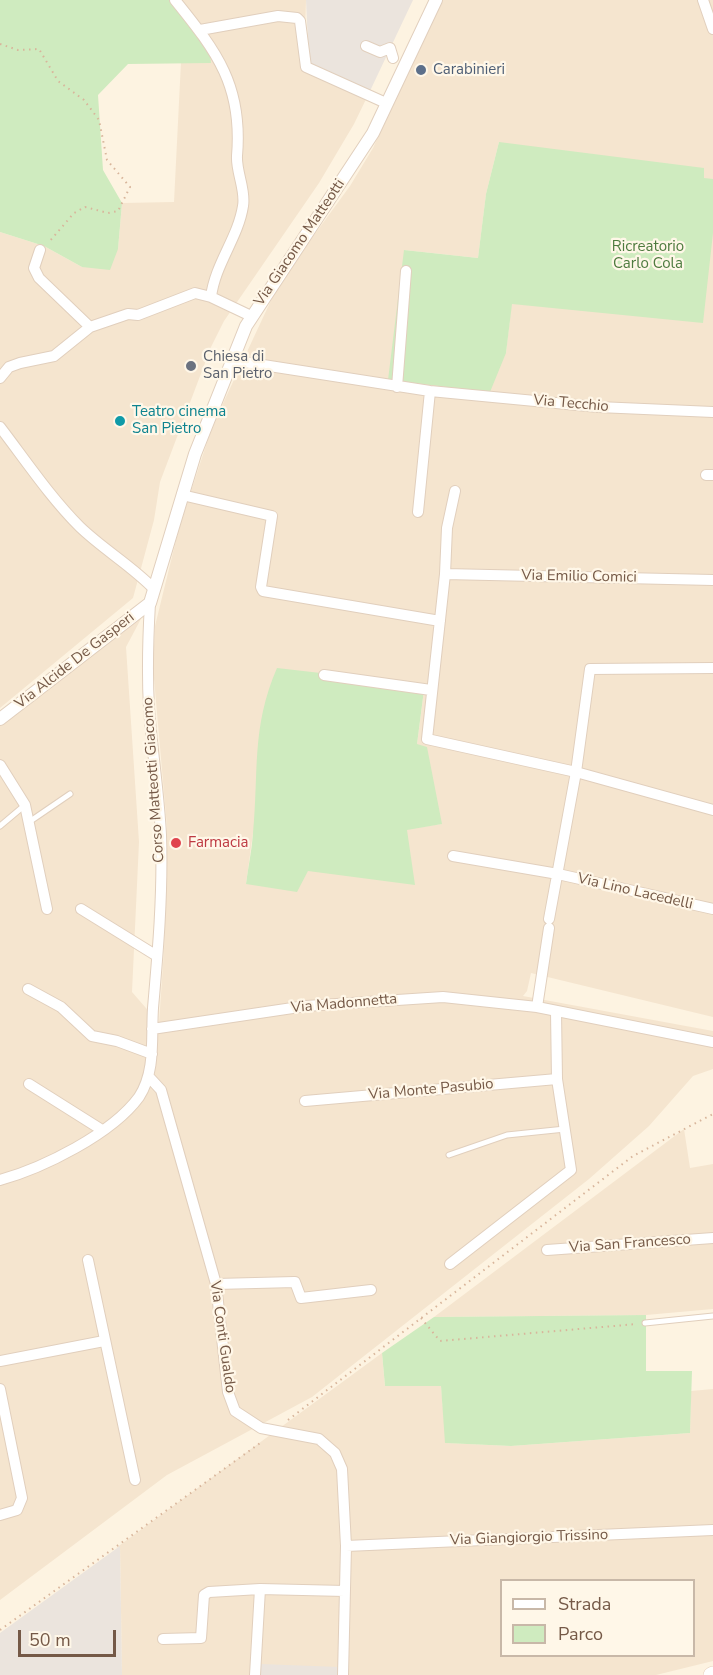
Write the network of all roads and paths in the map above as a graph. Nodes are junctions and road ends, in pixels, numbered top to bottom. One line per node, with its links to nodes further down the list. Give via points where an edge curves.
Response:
1 (175, 0): 5 (street)
2 (436, 0): 8 (street, Via Giacomo Matteotti)
3 (703, 0): 4 (street)
4 (713, 29)
5 (200, 30): 9 (street, via 292,15 300,21 306,67); 12 (street, via 219,58 237,102 237,156 243,205 213,282)
6 (0, 44): 10 (path, via 18,50 39,49 58,81 84,100 99,120 107,160 130,187 118,211 108,213 85,207 74,213)
7 (366, 46): 8 (street, via 380,52 384,61 393,58)
8 (405, 64): 9 (street, Via Giacomo Matteotti)
9 (386, 103): 13 (street, Via Giacomo Matteotti, via 373,133)
10 (40, 250): 14 (street, via 34,268 39,278)
11 (406, 271): 17 (street)
12 (211, 297): 13 (street); 14 (street, via 195,293 138,315 128,314)
13 (251, 316): 15 (street, Via Giacomo Matteotti)
14 (90, 327): 16 (street, via 54,356 20,363)
15 (231, 360): 17 (street, Via Tecchio); 22 (street, Via Giacomo Matteotti)
16 (0, 378)
17 (397, 387): 18 (street, Via Tecchio)
18 (430, 392): 19 (street, Via Tecchio, via 598,407); 23 (street)
19 (713, 412)
20 (1, 432): 26 (street, via 82,529)
21 (456, 491): 24 (street, via 447,528)
22 (182, 495): 26 (street, Via Giacomo Matteotti); 28 (street, via 272,516 263,591)
23 (418, 512)
24 (445, 574): 25 (street, Via Emilio Comici); 28 (street)
25 (713, 580)
26 (154, 589): 27 (street, Via Giacomo Matteotti)
27 (150, 603): 32 (street, Via Alcide De Gasperi); 45 (street, Corso Matteotti Giacomo, via 149,708 160,835)
28 (440, 621): 31 (street)
29 (713, 668): 34 (street, Via Lino Lacedelli, via 590,669)
30 (324, 675): 31 (street)
31 (430, 690): 34 (street, via 427,739)
32 (0, 719)
33 (0, 765): 36 (street)
34 (576, 772): 37 (street); 41 (street, Via Lino Lacedelli)
35 (70, 794): 38 (lane)
36 (25, 805): 38 (street); 39 (lane)
37 (713, 810)
38 (29, 822): 42 (street)
39 (0, 826)
40 (453, 856): 41 (street, Via Lino Lacedelli)
41 (558, 874): 44 (street, Via Lino Lacedelli); 47 (street, Via Lino Lacedelli)
42 (47, 909)
43 (81, 909): 45 (street)
44 (713, 909)
45 (157, 956): 49 (street, Corso Matteotti Giacomo)
46 (28, 989): 51 (street, via 61,1007 92,1036)
47 (537, 1007): 48 (street, Via Madonnetta); 49 (street, Via Madonnetta, via 443,997 354,1001)
48 (556, 1012): 50 (street, Via Madonnetta); 53 (street)
49 (152, 1029): 51 (street, Corso Matteotti Giacomo)
50 (713, 1042)
51 (152, 1054): 52 (street, Corso Matteotti Giacomo)
52 (149, 1077): 58 (street, via 138,1097); 65 (street, Via Conti Gualdo, via 161,1090)
53 (557, 1079): 55 (street, Via Monte Pasubio); 57 (street)
54 (29, 1084): 58 (street)
55 (305, 1101)
56 (713, 1114): 68 (path, via 633,1156)
57 (565, 1129): 59 (lane, via 507,1135); 64 (street, via 571,1170)
58 (102, 1130): 60 (street, via 67,1153)
59 (448, 1155)
60 (0, 1180)
61 (713, 1238): 62 (street, Via San Francesco)
62 (547, 1250)
63 (87, 1260): 70 (street)
64 (450, 1264)
65 (216, 1284): 66 (street, via 295,1282 301,1298); 73 (street, Via Conti Gualdo, via 228,1392 234,1411 261,1428)
66 (371, 1290)
67 (713, 1316): 69 (lane)
68 (421, 1318): 69 (path, via 440,1341); 73 (path)
69 (645, 1323)
70 (104, 1341): 71 (street); 74 (street)
71 (0, 1361)
72 (0, 1389): 75 (street, via 22,1498 17,1510)
73 (277, 1429): 77 (street, Via Conti Gualdo, via 318,1439 335,1453 342,1469); 80 (path, via 248,1455)
74 (135, 1480)
75 (0, 1515)
76 (713, 1530): 77 (street, Via Giangiorgio Trissino)
77 (346, 1545): 79 (street, Via Conti Gualdo)
78 (260, 1589): 79 (street); 81 (street, via 209,1592 202,1602 201,1638); 82 (street)
79 (345, 1591): 83 (street, Via Conti Gualdo)
80 (0, 1630)
81 (163, 1639)
82 (255, 1675)
83 (343, 1675)

